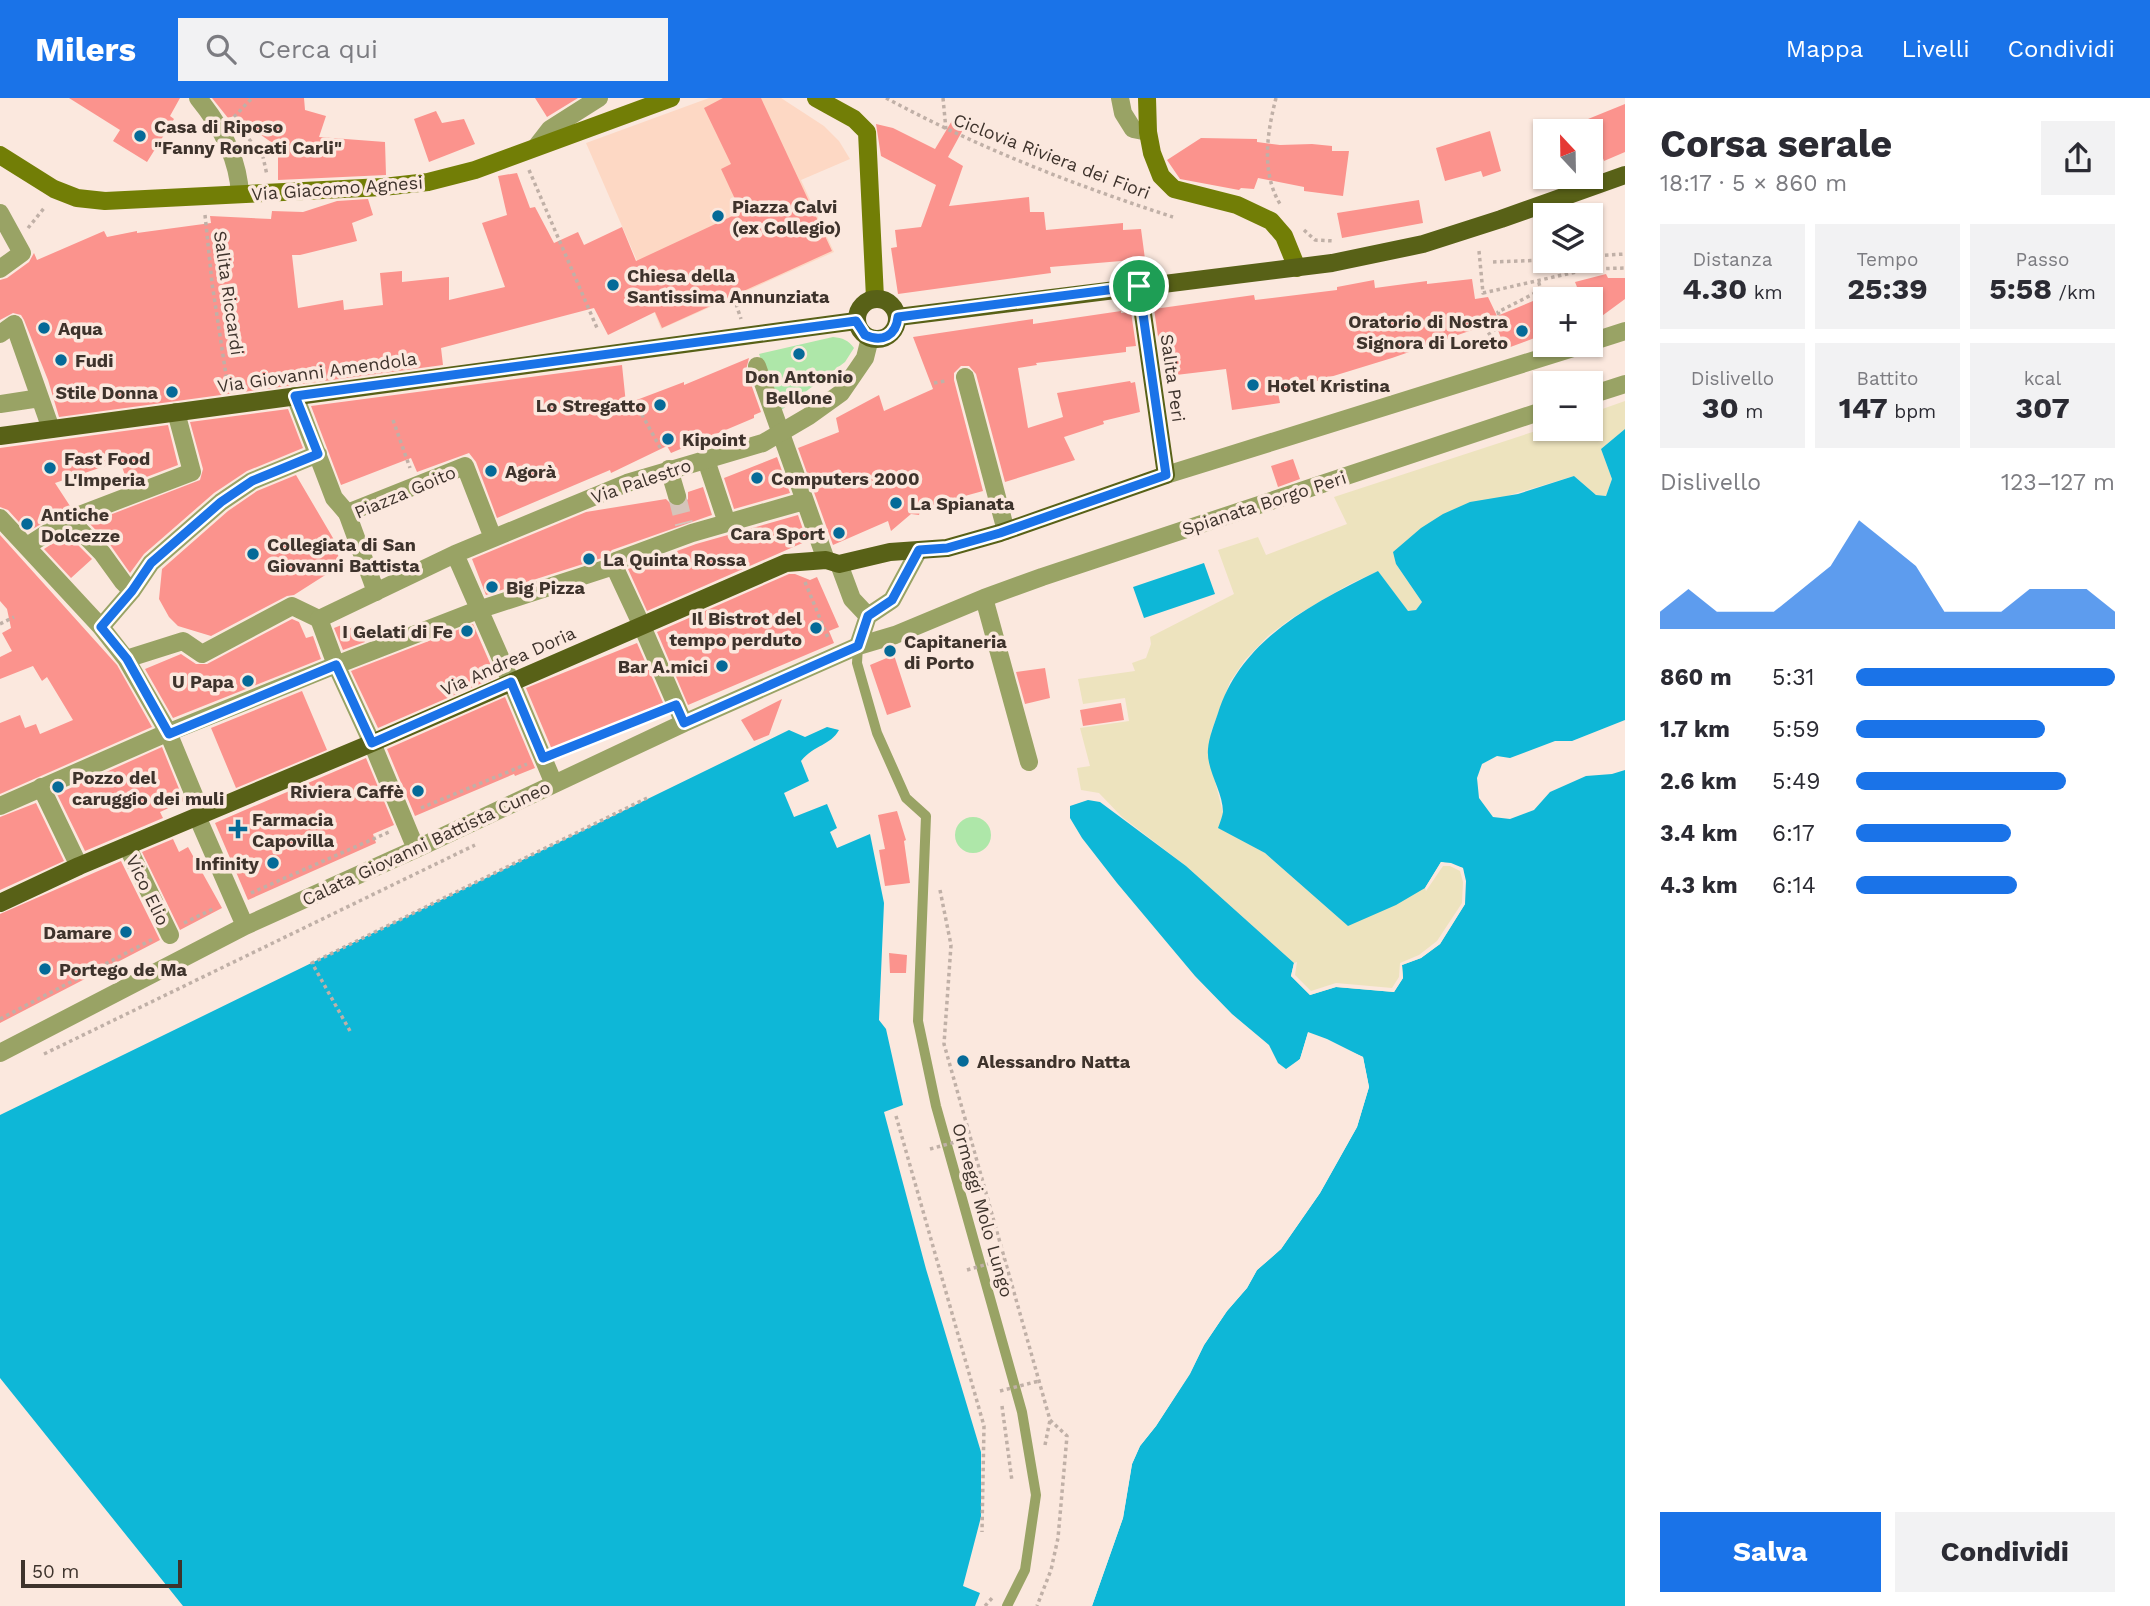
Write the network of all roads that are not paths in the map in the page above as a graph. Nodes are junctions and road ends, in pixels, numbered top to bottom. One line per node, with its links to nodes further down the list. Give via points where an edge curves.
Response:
1 (198, 98): 11 (street, via 228,143)
2 (599, 98): 8 (street, via 550,130)
3 (671, 98): 8 (main road, Via Giacomo Agnesi)
4 (816, 98): 16 (main road, via 867,132)
5 (1120, 98): 7 (street, via 1133,129)
6 (1147, 98): 7 (main road)
7 (1148, 132): 13 (main road, via 1161,176 1174,189 1237,205 1271,221 1284,236)
8 (536, 147): 11 (main road, Via Giacomo Agnesi, via 428,182)
9 (0, 155): 11 (main road, Via Giacomo Agnesi, via 77,198 105,201)
10 (1625, 175): 13 (main road, via 1423,244)
11 (240, 194)
12 (0, 213): 14 (street, via 22,253)
13 (1297, 268): 15 (main road)
14 (0, 269)
15 (1139, 286): 17 (main road); 39 (main road, Salita Peri)
16 (875, 298): 17 (main road, via 893,305); 18 (main road, via 859,309)
17 (898, 317): 21 (main road, via 890,335)
18 (856, 321): 21 (main road); 28 (main road, Via Giovanni Amendola)
19 (1625, 331): 22 (street)
20 (0, 334): 29 (street, via 14,324)
21 (870, 338): 34 (street, Via Palestro, via 864,358 841,393)
22 (1603, 338)
23 (1544, 357): 39 (street)
24 (757, 366): 34 (street)
25 (965, 377): 46 (street)
26 (1625, 384): 27 (street)
27 (1603, 391)
28 (295, 396): 31 (main road, Via Giovanni Amendola); 36 (street)
29 (40, 398): 30 (street); 33 (street)
30 (0, 404)
31 (176, 412): 33 (main road, Via Giovanni Amendola); 44 (street, via 192,472)
32 (1533, 414): 55 (street, Spianata Borgo Peri)
33 (51, 429): 35 (main road, Via Giovanni Amendola)
34 (780, 433): 37 (street, Via Palestro, via 763,443); 41 (street)
35 (0, 436)
36 (318, 454): 42 (street, via 334,498); 53 (street, via 252,481 221,502 151,563)
37 (706, 460): 38 (street, Via Palestro); 45 (street)
38 (669, 469): 40 (street); 47 (street, Via Palestro)
39 (1166, 475): 46 (main road, Via Andrea Doria)
40 (677, 496)
41 (804, 501): 45 (street); 51 (street)
42 (347, 513): 47 (street, Piazza Goito, via 465,466); 54 (street, Piazza Goito)
43 (0, 518): 48 (street)
44 (69, 519): 48 (street); 53 (street)
45 (727, 523): 52 (street, via 686,530 616,561)
46 (1006, 531): 49 (main road, Via Andrea Doria, via 947,548)
47 (494, 538): 50 (street, Via Palestro)
48 (27, 546): 60 (street)
49 (919, 550): 51 (main road, Via Andrea Doria); 57 (street, via 892,600)
50 (456, 554): 54 (street, Via Palestro); 56 (street)
51 (833, 562): 57 (street, via 852,599); 59 (main road, Via Andrea Doria, via 786,563)
52 (614, 566): 56 (street); 59 (street)
53 (132, 591): 60 (street)
54 (376, 593): 58 (street, Via Palestro)
55 (984, 598): 61 (street, Spianata Borgo Peri); 68 (street)
56 (478, 610): 63 (street); 64 (street)
57 (868, 616): 61 (street)
58 (319, 619): 62 (street, via 292,606 202,654 183,641); 63 (street)
59 (642, 625): 64 (main road, Via Andrea Doria); 65 (street)
60 (101, 627): 62 (street)
61 (858, 646): 65 (street, Calata Giovanni Battista Cuneo); 80 (lane, Ormeggi Molo Lungo, via 857,663 877,733 906,798 926,816 918,1021 936,1107 1022,1412 1036,1495 1025,1570)
62 (127, 659): 66 (street)
63 (336, 665): 66 (street); 67 (street)
64 (511, 682): 67 (main road, Via Andrea Doria); 69 (street)
65 (684, 723): 69 (street, Calata Giovanni Battista Cuneo)
66 (166, 733): 70 (street); 72 (street)
67 (372, 743): 72 (main road, Via Andrea Doria); 74 (street)
68 (1028, 762)
69 (554, 784): 74 (street, Calata Giovanni Battista Cuneo)
70 (41, 787): 71 (street); 75 (street)
71 (0, 806)
72 (197, 813): 73 (main road, Via Andrea Doria); 77 (street)
73 (127, 846): 75 (main road, Via Andrea Doria); 78 (street, Vico Elio)
74 (416, 849): 77 (street, Calata Giovanni Battista Cuneo)
75 (79, 866): 76 (main road, Via Andrea Doria)
76 (0, 903)
77 (245, 926): 79 (street, Calata Giovanni Battista Cuneo)
78 (169, 933)
79 (0, 1053)
80 (1007, 1606)

